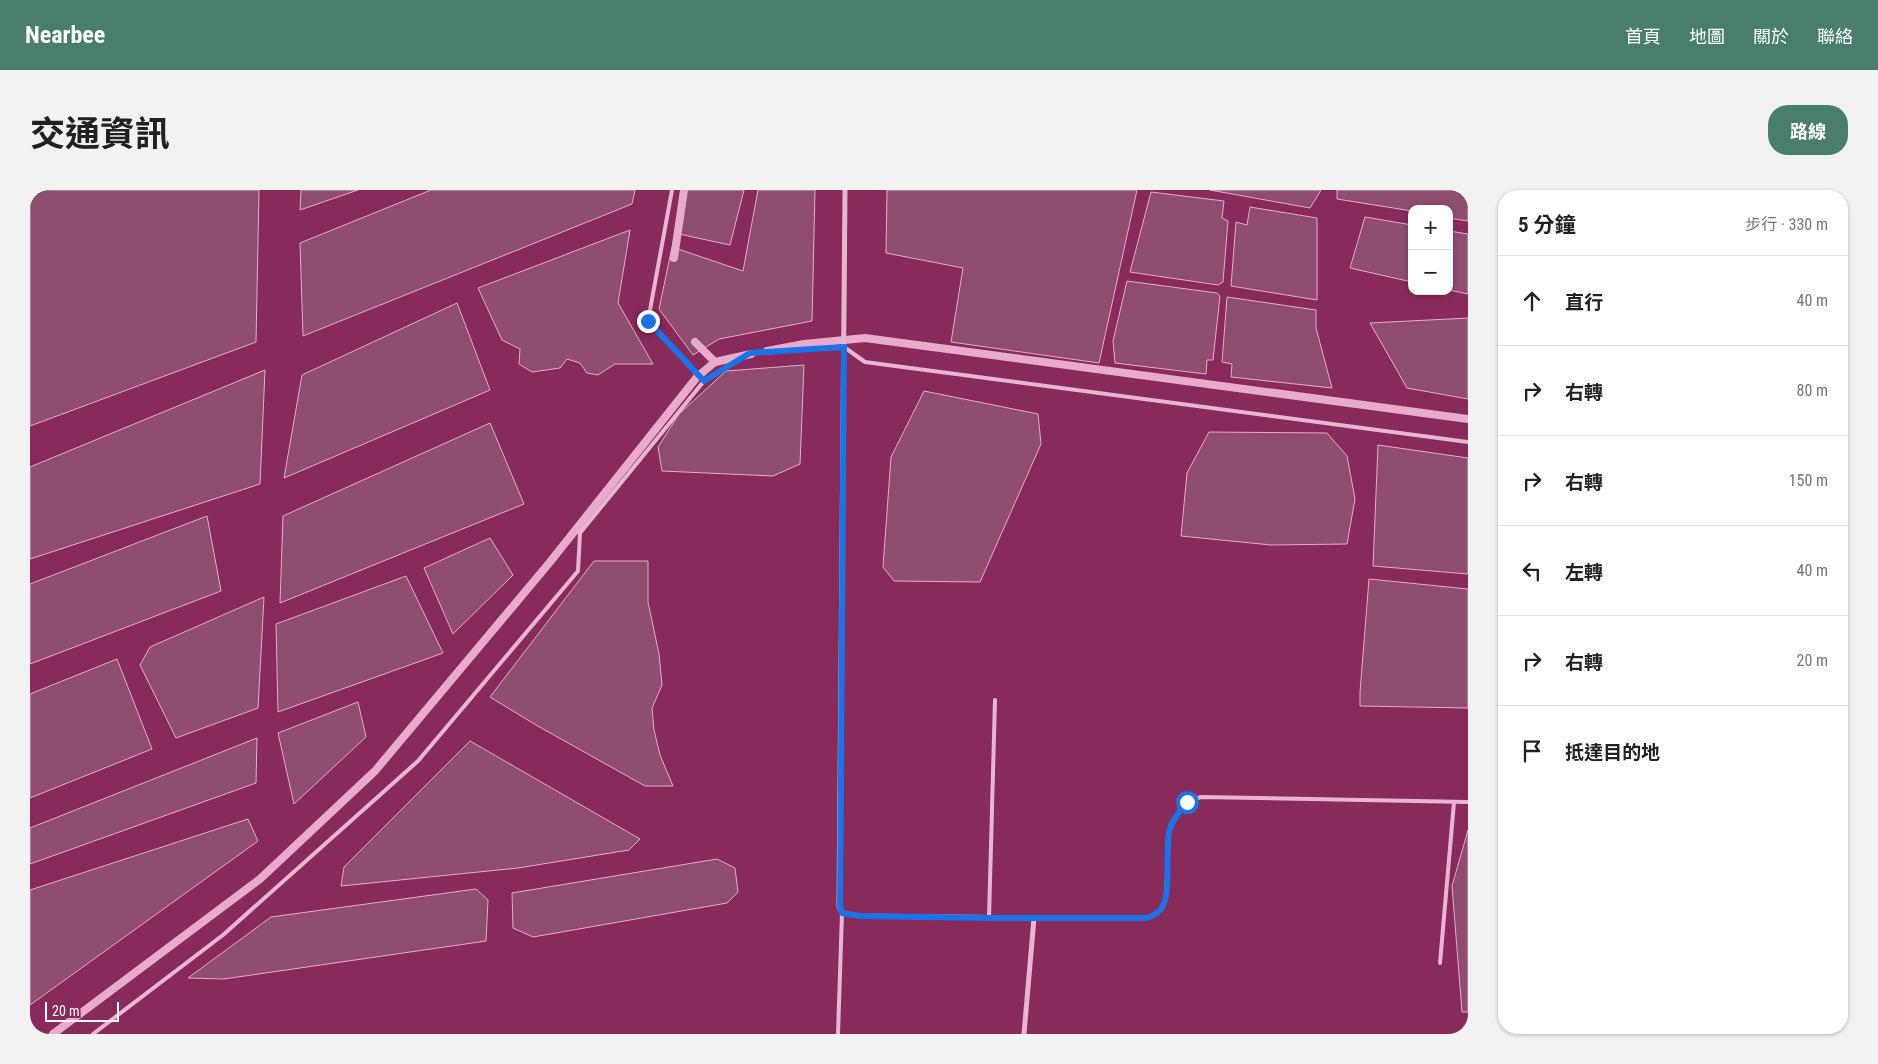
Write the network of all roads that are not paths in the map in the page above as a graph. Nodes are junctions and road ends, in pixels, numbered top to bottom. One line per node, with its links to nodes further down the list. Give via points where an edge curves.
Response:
1 (672, 190): 4 (lane, via 648,321)
2 (845, 190): 3 (street)
3 (844, 347): 4 (lane, via 750,353); 5 (lane, via 865,362); 9 (street)
4 (704, 381): 13 (lane, via 580,533 578,570 418,761 223,935)
5 (1468, 442)
6 (995, 700): 10 (lane)
7 (1454, 802): 8 (lane); 11 (lane, via 1201,797 1187,802 1169,831 1166,898 1157,913 1147,918); 12 (lane)
8 (1468, 802)
9 (842, 913): 10 (street); 14 (lane)
10 (989, 918): 11 (street)
11 (1034, 918): 15 (street)
12 (1440, 963)
13 (93, 1034)
14 (838, 1034)
15 (1024, 1034)

